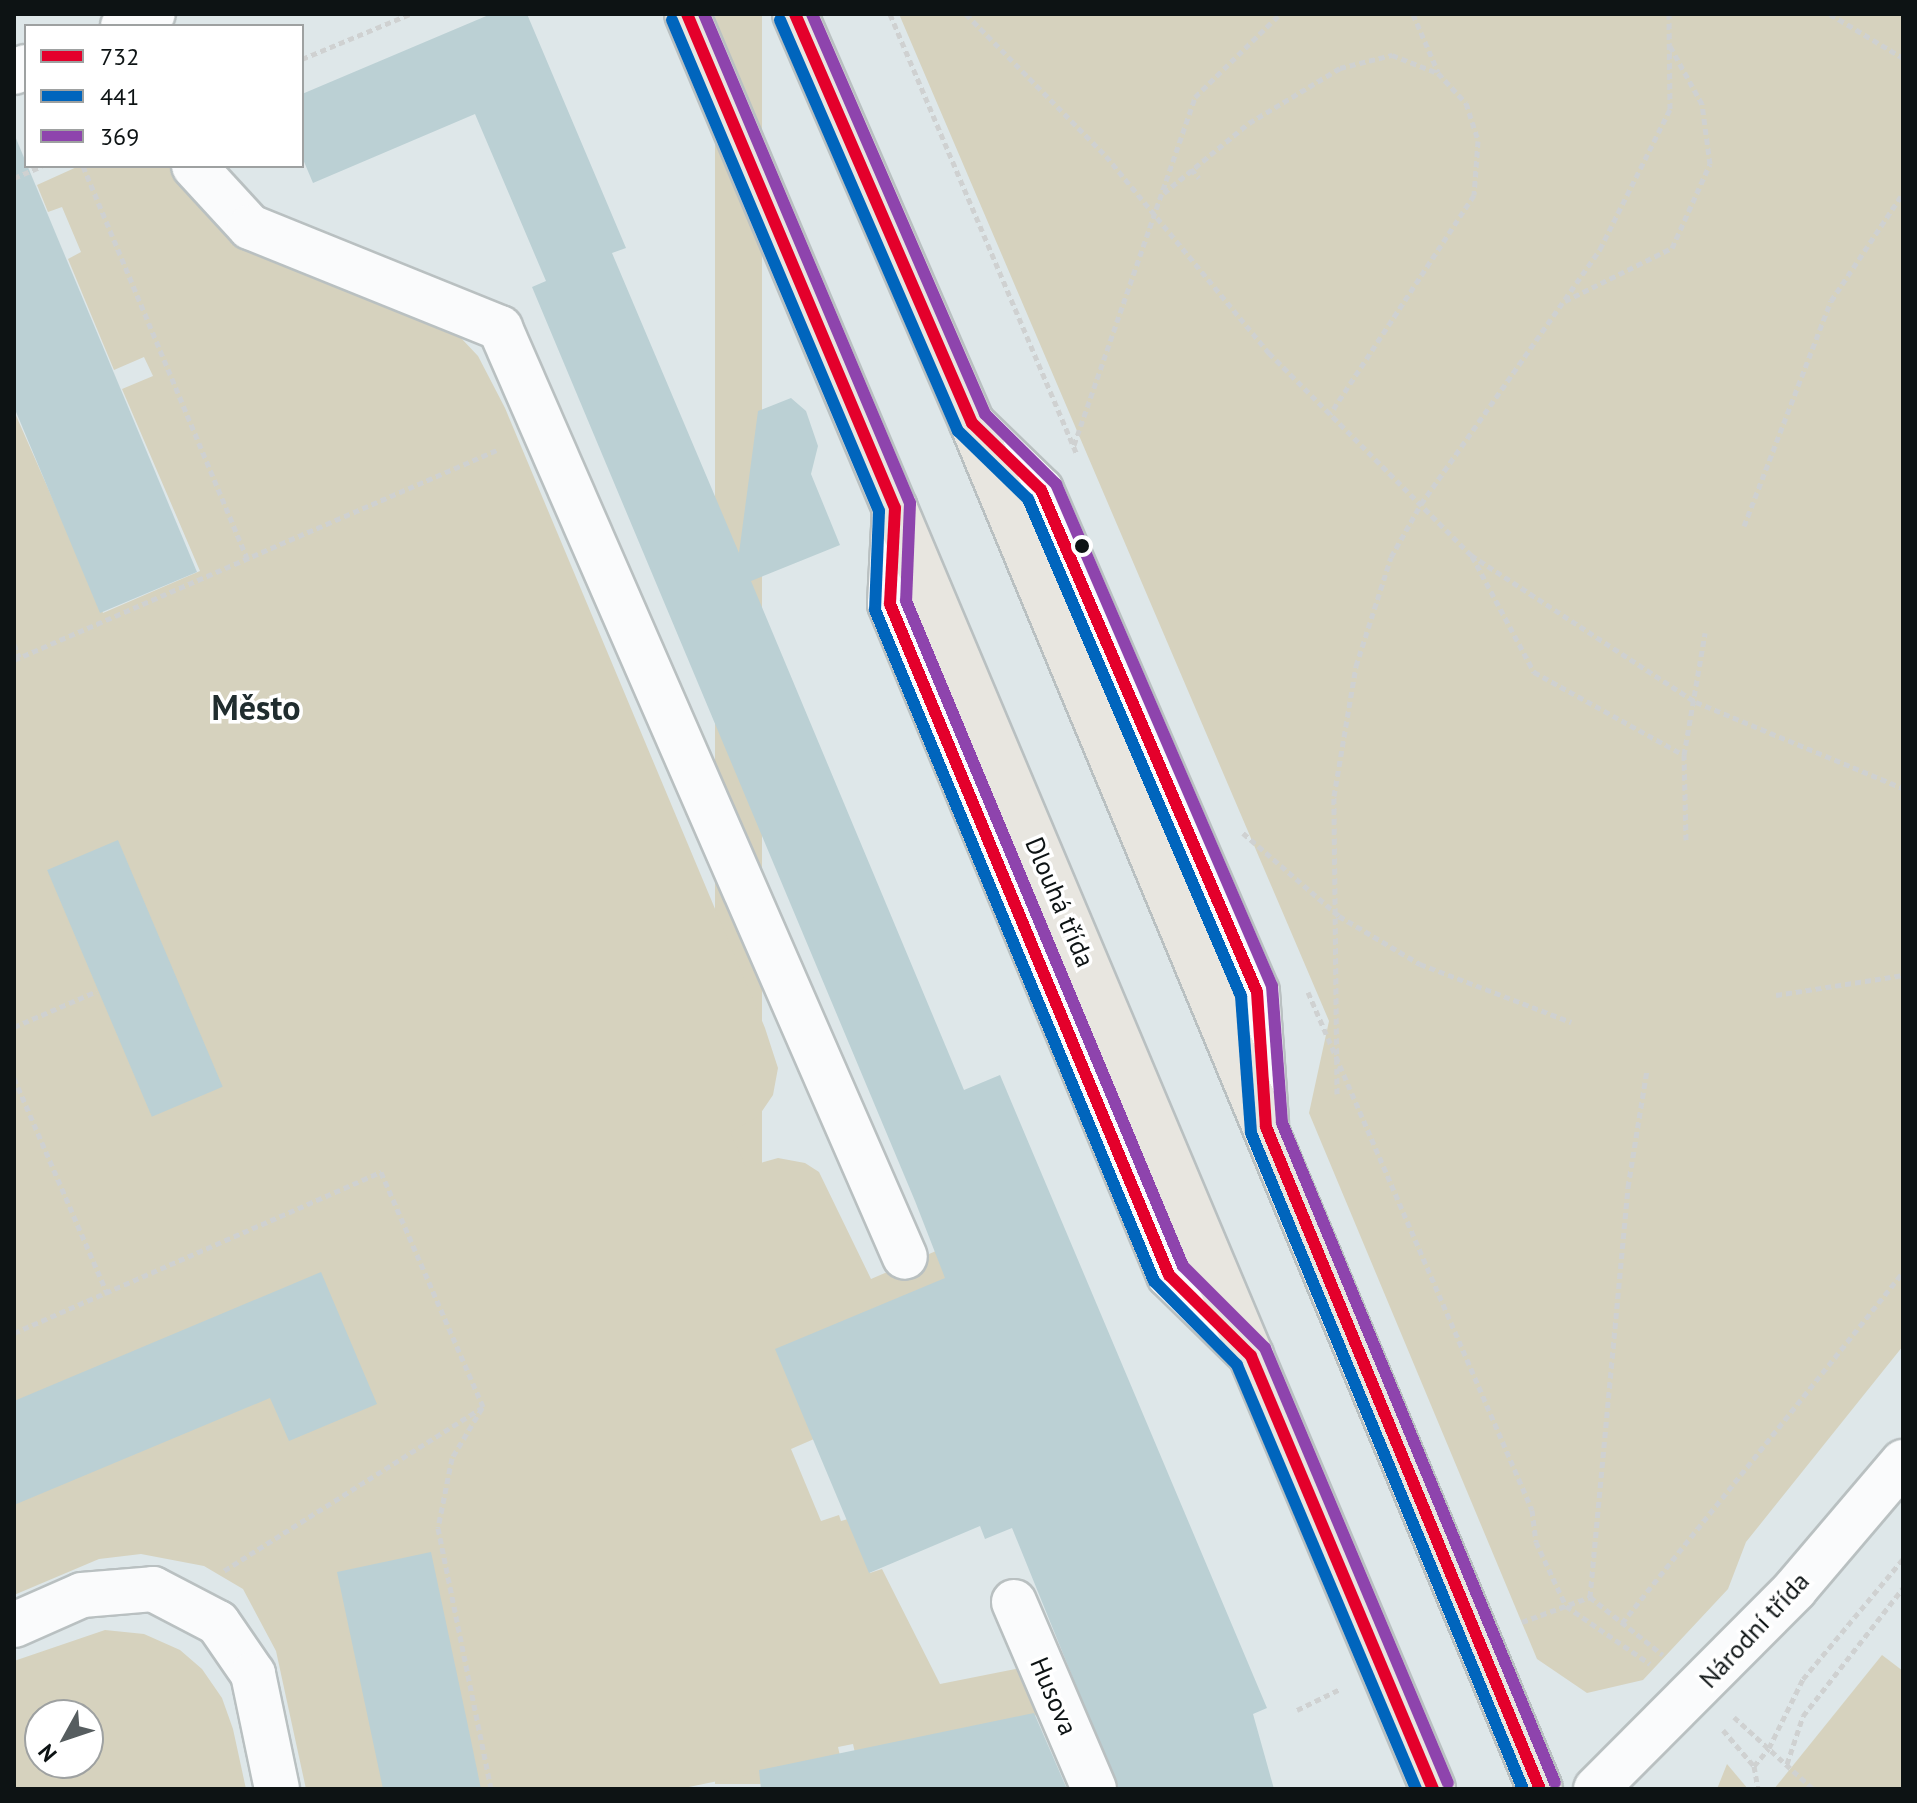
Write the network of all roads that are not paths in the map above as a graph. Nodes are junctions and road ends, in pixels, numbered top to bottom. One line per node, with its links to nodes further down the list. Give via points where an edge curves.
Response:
1 (687, 14): 10 (main road, Dlouhá třída)
2 (795, 14): 11 (main road, via 972,423)
3 (196, 168): 4 (street, via 250,227 500,328)
4 (905, 1257)
5 (1903, 1462): 12 (street, Národní třída, via 1795,1589)
6 (1014, 1602): 9 (street, Husova)
7 (14, 1625): 8 (street, via 82,1595 153,1589 218,1623 253,1674)
8 (277, 1789)
9 (1094, 1789)
10 (1433, 1789)
11 (1540, 1789)
12 (1596, 1789)

